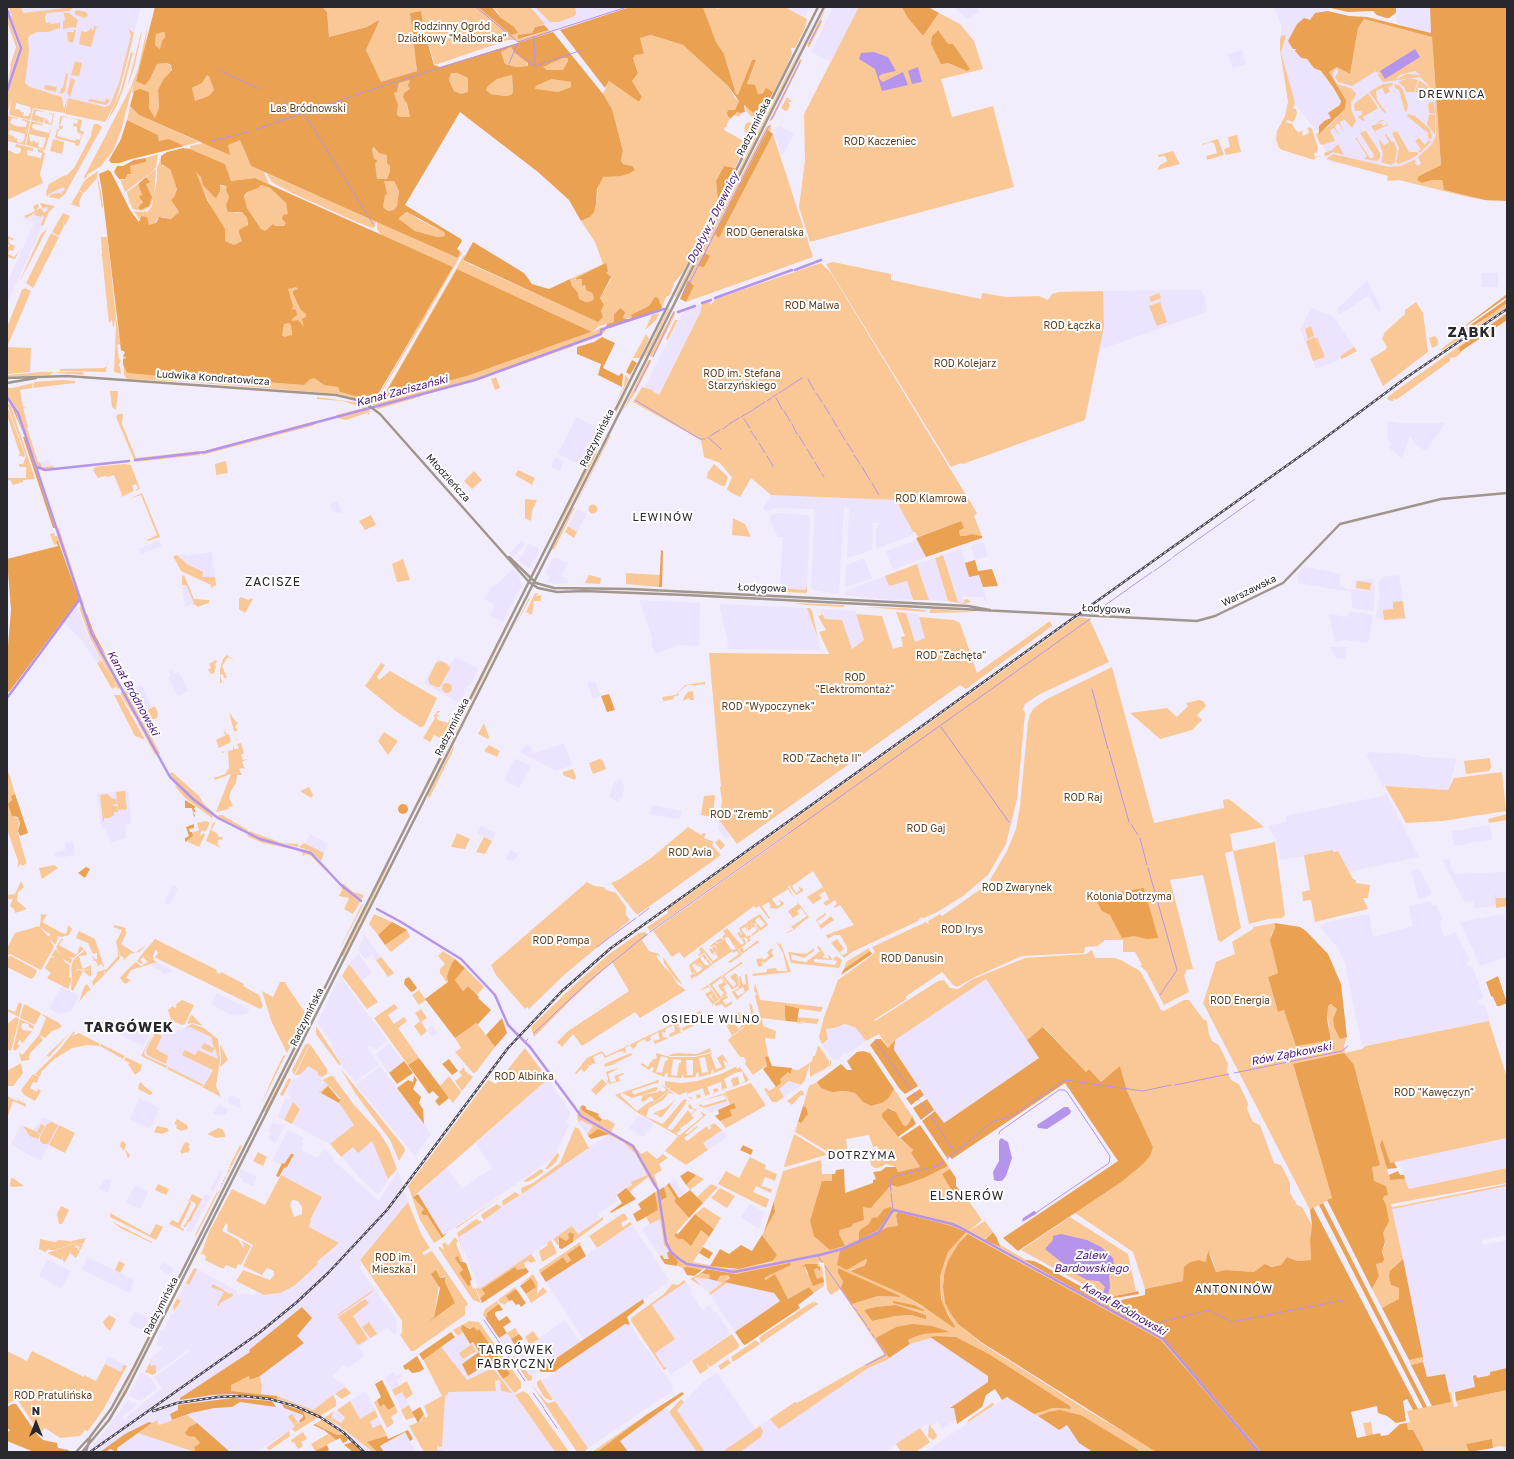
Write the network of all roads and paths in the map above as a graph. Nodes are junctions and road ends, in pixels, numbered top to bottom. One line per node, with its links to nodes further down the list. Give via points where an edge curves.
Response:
1 (818, 7): 9 (main road, Radzymińska)
2 (824, 7): 10 (main road, Radzymińska)
3 (44, 376): 4 (main road, Ludwika Kondratowicza); 5 (main road, Ludwika Kondratowicza); 6 (main road, Ludwika Kondratowicza, via 336,395 352,398)
4 (7, 378)
5 (7, 383)
6 (375, 410): 8 (main road, Młodzieńcza)
7 (1507, 493): 18 (main road, Warszawska, via 1441,499 1340,524 1301,563 1290,578)
8 (507, 556): 9 (main road, Młodzieńcza); 11 (main road, Młodzieńcza)
9 (531, 578): 10 (main road, Łodygowa); 11 (main road, Radzymińska)
10 (534, 581): 12 (main road, Radzymińska); 13 (main road, Łodygowa, via 554,588)
11 (529, 582): 12 (main road, Młodzieńcza); 19 (main road, Radzymińska)
12 (532, 584): 14 (main road, Łodygowa, via 553,592); 20 (main road, Radzymińska)
13 (630, 589): 14 (main road); 15 (main road, Łodygowa)
14 (628, 593): 16 (main road, Łodygowa)
15 (841, 600): 16 (main road); 17 (main road, Łodygowa, via 970,606)
16 (834, 603): 17 (main road, Łodygowa)
17 (995, 611): 18 (main road, Łodygowa, via 1190,620)
18 (1215, 616)
19 (201, 1233): 20 (main road); 21 (main road, Radzymińska, via 116,1400)
20 (205, 1235): 22 (main road, Radzymińska, via 121,1402)
21 (90, 1437): 22 (main road, Radzymińska); 23 (main road)
22 (86, 1450): 24 (main road)
23 (76, 1452)
24 (82, 1452)

